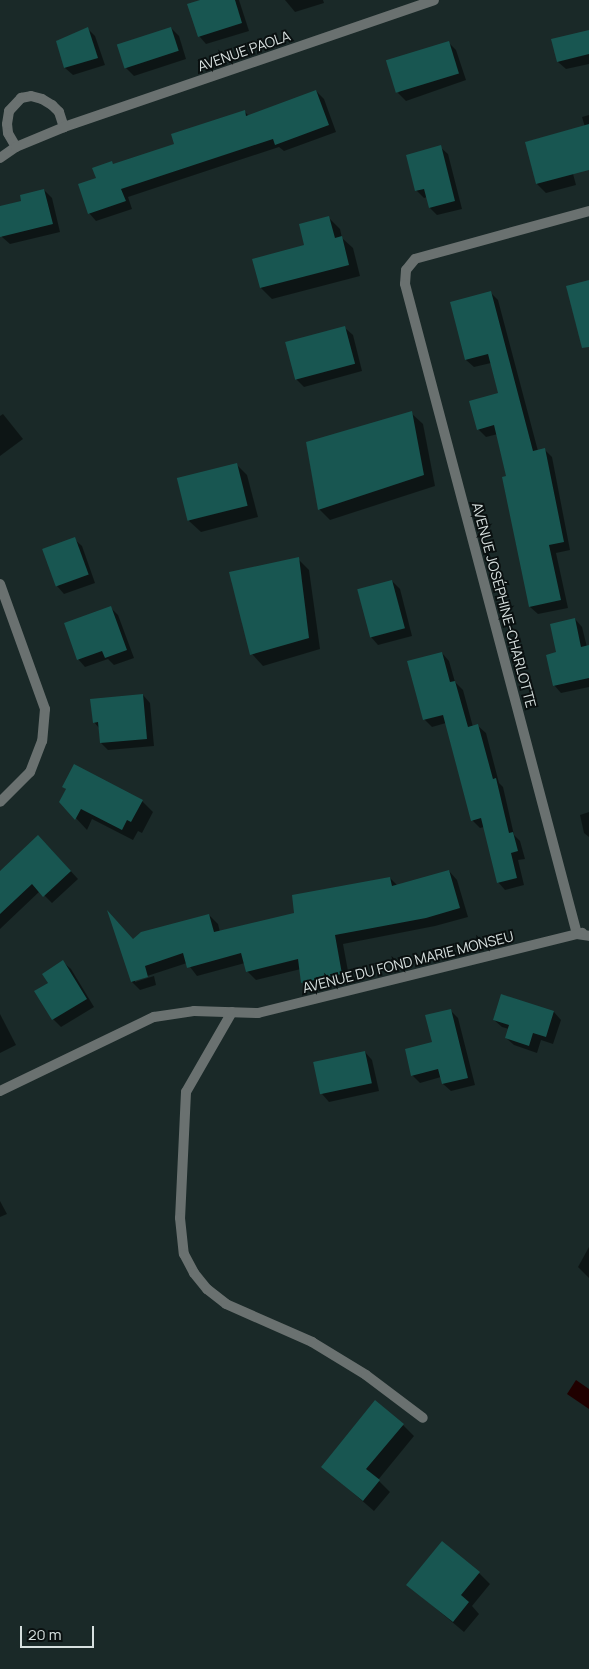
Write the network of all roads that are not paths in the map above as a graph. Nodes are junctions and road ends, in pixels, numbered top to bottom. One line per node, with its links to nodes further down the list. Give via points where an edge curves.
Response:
1 (434, 0): 2 (street, AVENUE PAOLA)
2 (64, 128): 3 (street, AVENUE PAOLA); 3 (street, via 59,112 52,105 31,96 22,98 9,111 7,124)
3 (16, 147): 4 (street, AVENUE PAOLA)
4 (0, 158)
5 (589, 211): 9 (street, AVENUE JOSÉPHINE-CHARLOTTE, via 415,259 406,270 405,284)
6 (0, 584): 7 (street, via 45,709 42,741 30,772)
7 (0, 802)
8 (589, 931): 9 (street, AVENUE DU FOND MARIE MONSEU)
9 (577, 934): 10 (street); 11 (street, AVENUE DU FOND MARIE MONSEU, via 307,1002 258,1013)
10 (589, 936)
11 (232, 1012): 12 (street, AVENUE DU FOND MARIE MONSEU, via 194,1011 154,1017); 13 (street, via 186,1092 180,1218 184,1254 202,1284 226,1304 312,1342 366,1375)
12 (0, 1091)
13 (423, 1418)

